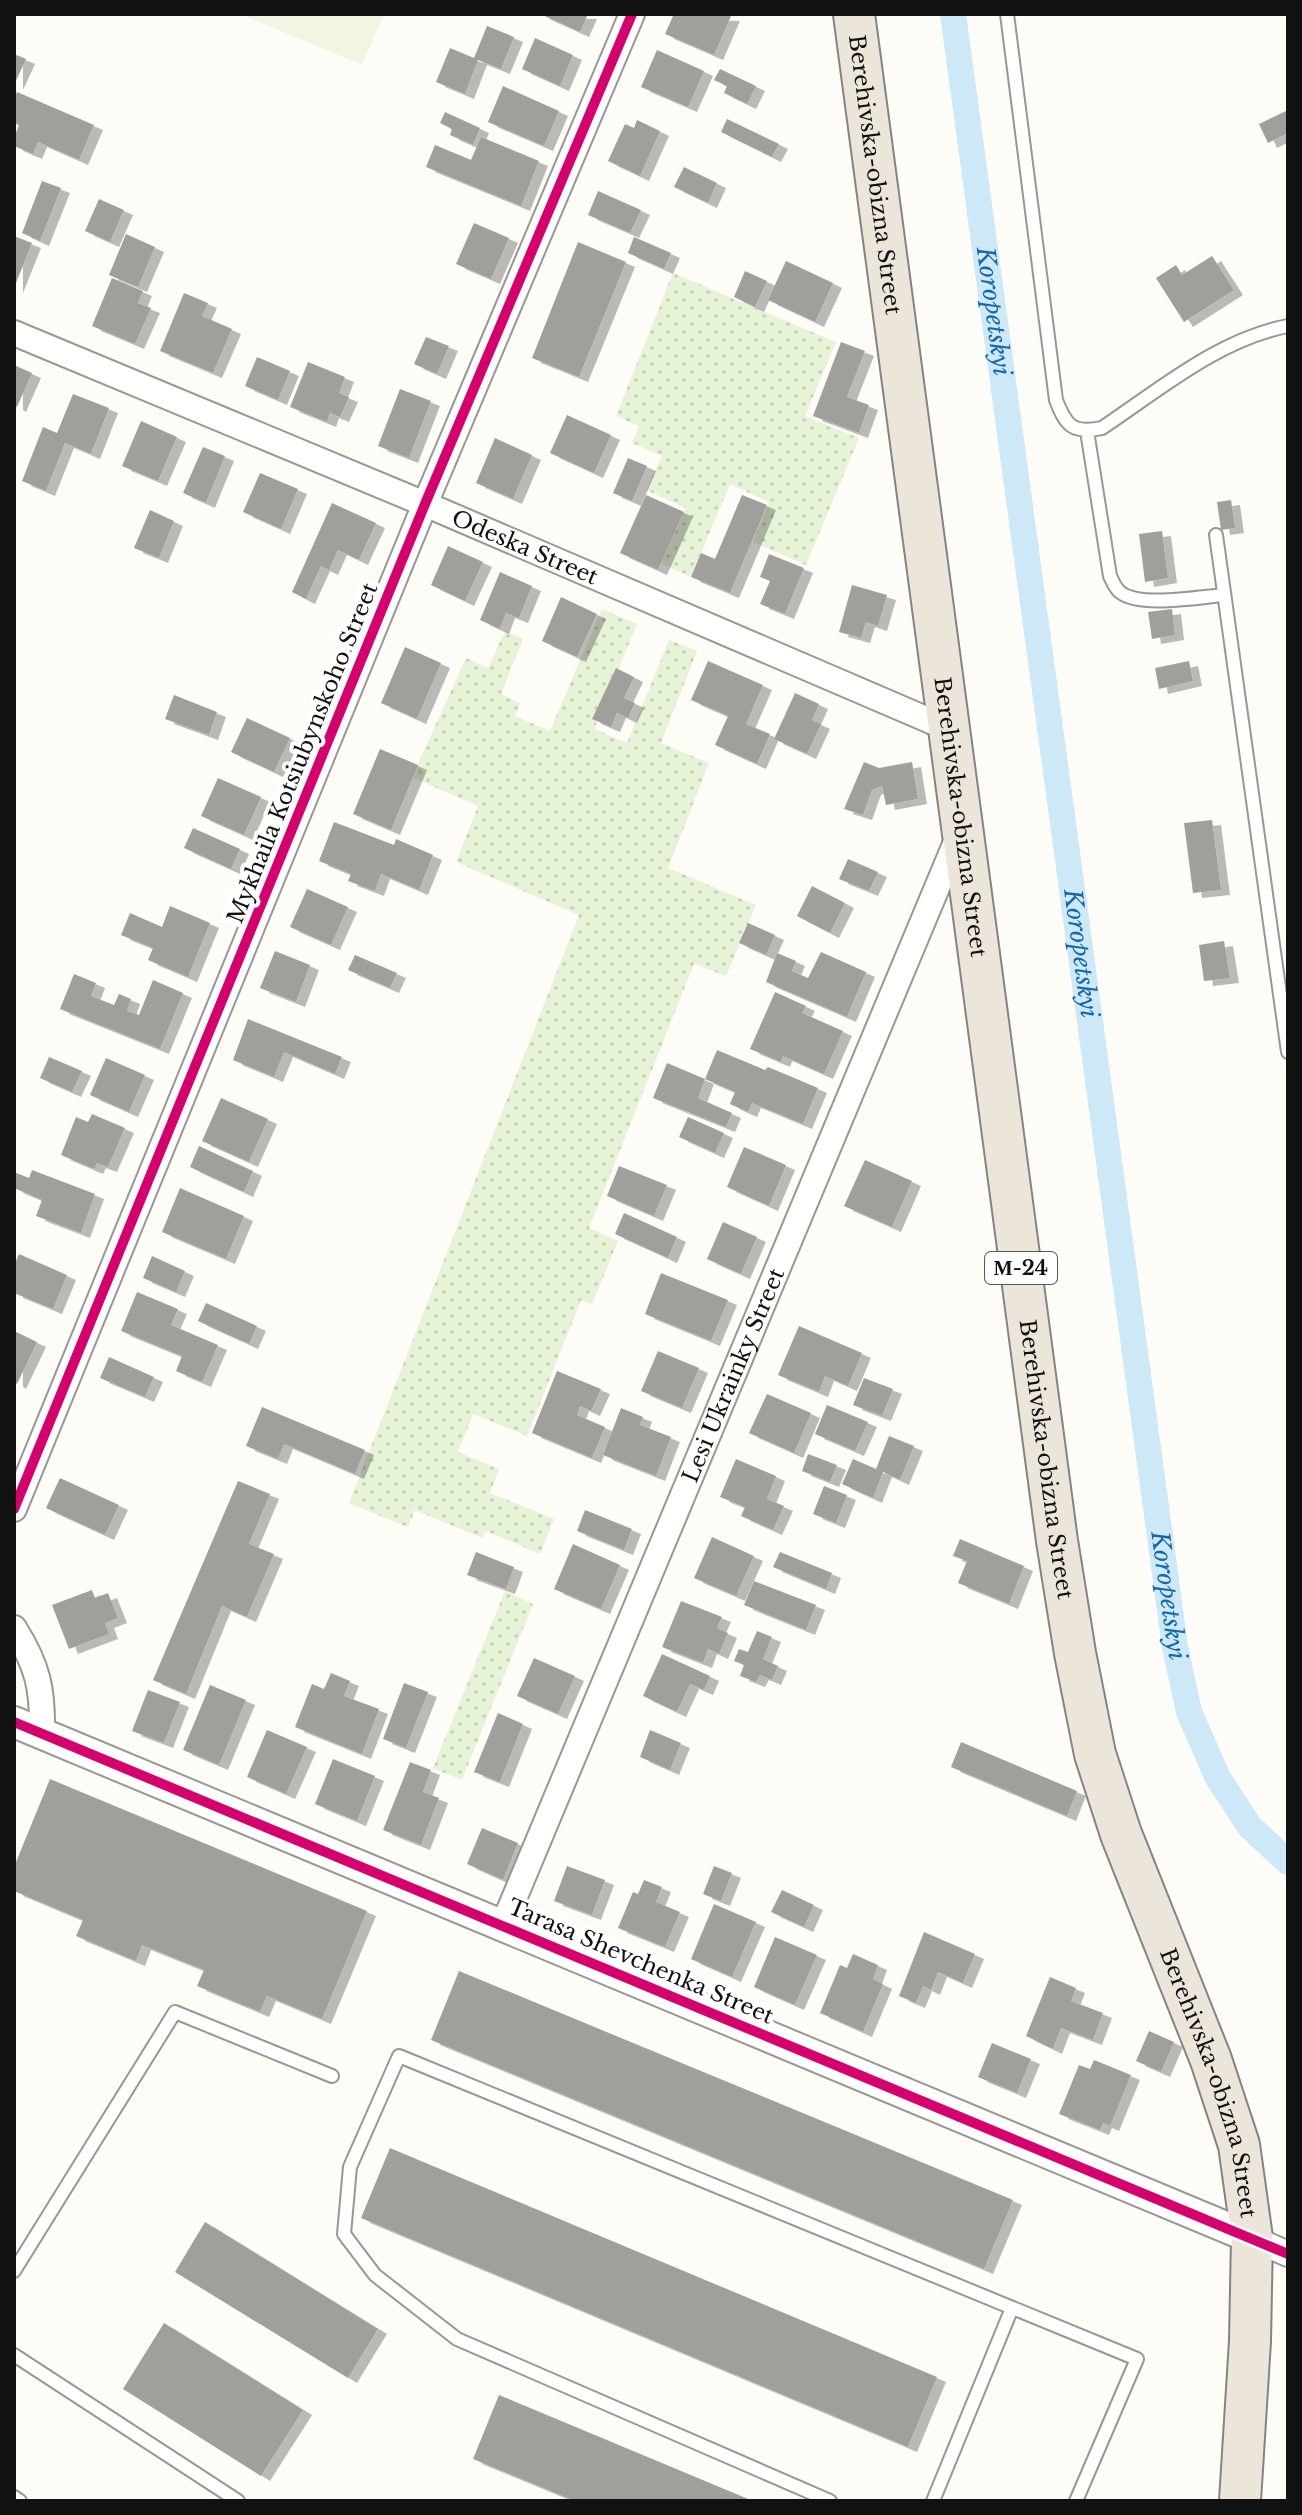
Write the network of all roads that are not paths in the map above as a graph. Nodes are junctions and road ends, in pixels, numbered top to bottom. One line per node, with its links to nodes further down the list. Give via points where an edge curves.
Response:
1 (632, 14): 7 (street, Mykhaila Kotsiubynskoho Street)
2 (854, 14): 10 (highway, Berehivska-obizna Street / М-24)
3 (1007, 14): 6 (lane, via 1056,400 1068,424)
4 (1288, 326): 6 (lane, via 1235,344 1102,428)
5 (14, 333): 7 (street, Odeska Street)
6 (1087, 431): 9 (lane, via 1115,586 1130,598 1144,600)
7 (425, 504): 10 (street, Odeska Street); 13 (street, Mykhaila Kotsiubynskoho Street)
8 (1216, 535): 9 (lane)
9 (1224, 595): 12 (lane)
10 (947, 728): 11 (highway, Berehivska-obizna Street / М-24)
11 (963, 826): 17 (street, Lesi Ukrainky Street); 19 (highway, Berehivska-obizna Street / М-24, via 1057,1541 1095,1754 1239,2145)
12 (1288, 1052)
13 (14, 1509)
14 (14, 1628): 16 (street, via 38,1675)
15 (14, 1722): 16 (street, Tarasa Shevchenka Street)
16 (42, 1734): 17 (street, Tarasa Shevchenka Street)
17 (503, 1925): 19 (street, Tarasa Shevchenka Street)
18 (332, 2076): 21 (lane, via 175,2012)
19 (1252, 2238): 20 (street); 30 (highway, Berehivska-obizna Street / М-24)
20 (1288, 2254)
21 (14, 2271)
22 (1012, 2308): 27 (lane, via 399,2056 350,2167 344,2234 375,2275 457,2339); 28 (lane); 29 (lane, via 1137,2359)
23 (14, 2355): 26 (lane)
24 (14, 2497): 25 (lane)
25 (20, 2501)
26 (238, 2501)
27 (830, 2501)
28 (933, 2501)
29 (1076, 2501)
30 (1240, 2501)

